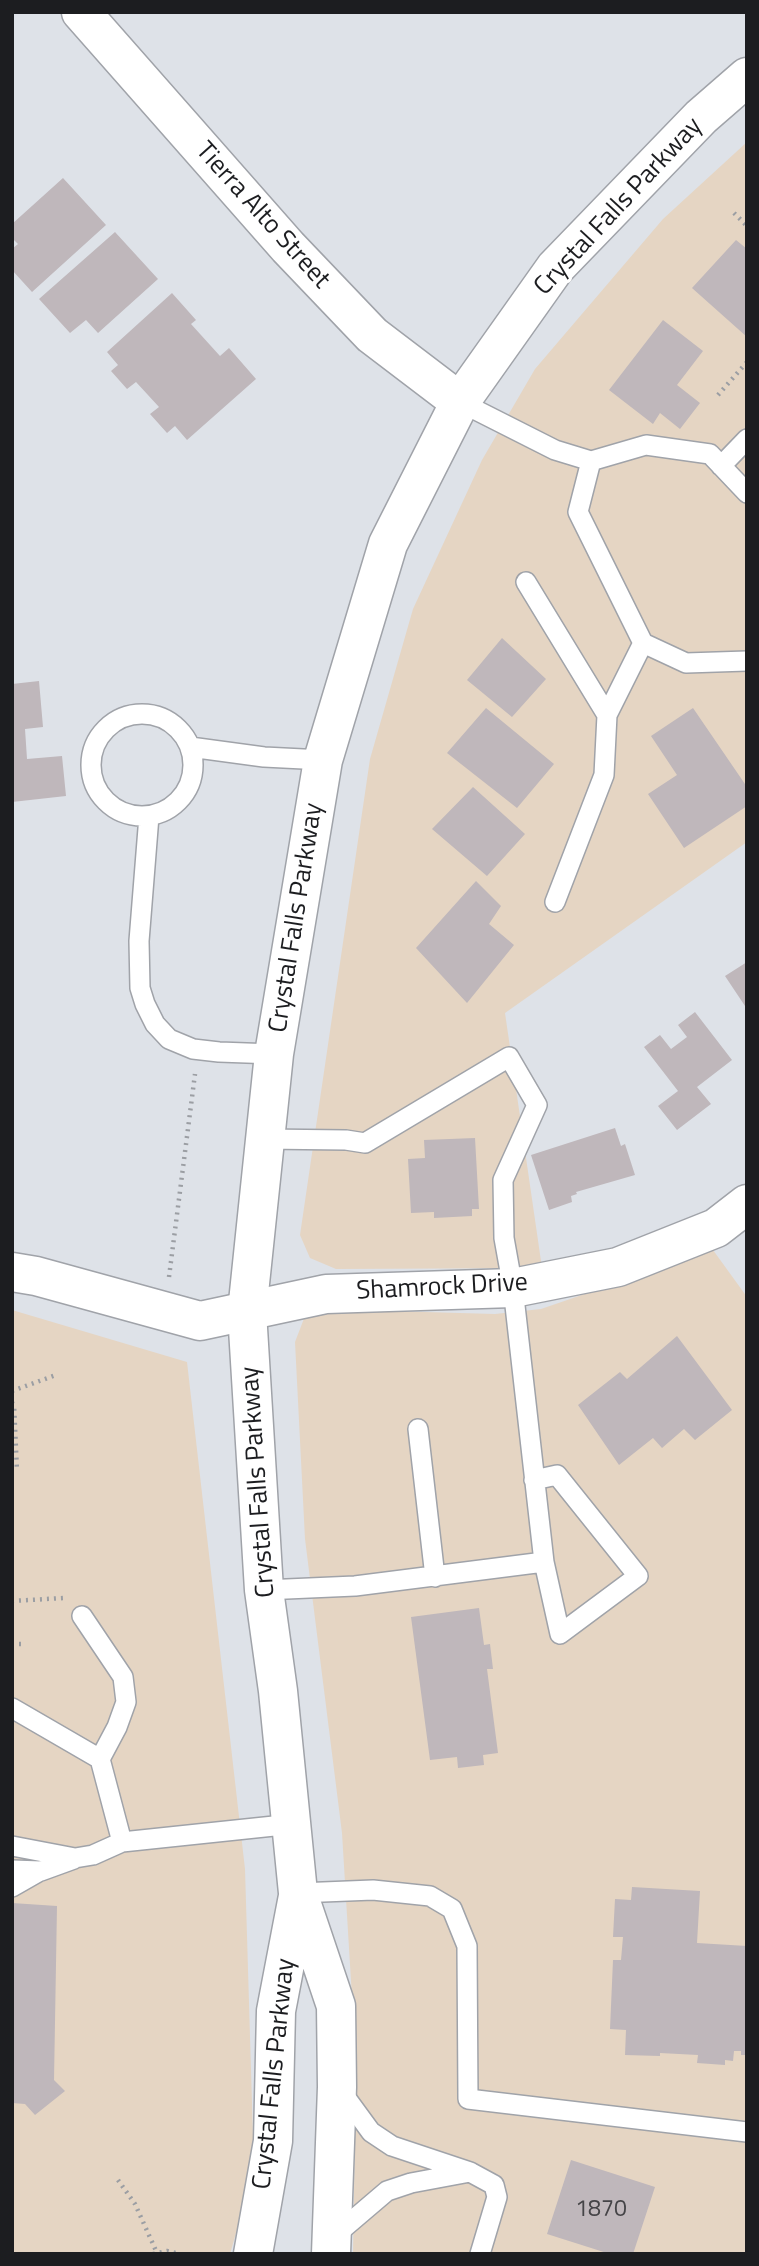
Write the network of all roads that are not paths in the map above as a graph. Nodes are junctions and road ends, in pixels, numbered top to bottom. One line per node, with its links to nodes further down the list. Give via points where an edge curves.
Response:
1 (81, 12): 3 (main road, Tierra Alto Street, via 288,247 372,335)
2 (747, 77): 3 (main road, Crystal Falls Parkway, via 701,117 555,268)
3 (460, 402): 5 (lane, via 555,450); 13 (main road, Crystal Falls Parkway, via 388,544)
4 (747, 439): 6 (lane)
5 (590, 461): 6 (lane, via 646,445 710,454); 9 (lane, via 578,512)
6 (721, 466): 7 (lane)
7 (747, 493)
8 (526, 582): 11 (lane)
9 (643, 643): 10 (lane, via 686,663); 11 (lane)
10 (747, 661)
11 (607, 715): 15 (lane, via 604,775)
12 (190, 747): 13 (lane); 14 (lane, via 191,782 169,809); 14 (lane, via 170,722 155,715 122,718 107,726 97,740 90,772 105,802 119,812)
13 (323, 761): 16 (main road, Crystal Falls Parkway)
14 (149, 816): 16 (lane, via 140,988 155,1024 169,1039 198,1049)
15 (555, 902)
16 (274, 1054): 17 (main road, Crystal Falls Parkway)
17 (264, 1139): 20 (lane, via 365,1143 509,1058 537,1105 503,1180 504,1238); 21 (main road, Crystal Falls Parkway)
18 (747, 1204): 20 (main road, Shamrock Drive, via 716,1228 618,1267)
19 (12, 1272): 21 (main road, Shamrock Drive, via 200,1321)
20 (513, 1288): 21 (main road, Shamrock Drive, via 326,1294); 23 (lane)
21 (247, 1312): 26 (main road, Crystal Falls Parkway)
22 (418, 1429): 25 (lane)
23 (534, 1480): 24 (lane); 24 (lane, via 557,1475 638,1576 560,1634)
24 (544, 1562): 25 (lane)
25 (435, 1577): 26 (lane)
26 (264, 1590): 30 (main road, Crystal Falls Parkway)
27 (82, 1616): 29 (lane, via 123,1677 126,1702)
28 (12, 1708): 29 (lane)
29 (100, 1759): 31 (lane)
30 (293, 1824): 31 (lane); 37 (main road, Crystal Falls Parkway)
31 (122, 1842): 33 (lane)
32 (12, 1846): 33 (lane)
33 (75, 1858): 35 (lane)
34 (12, 1870): 35 (lane)
35 (41, 1871): 36 (lane)
36 (12, 1887)
37 (298, 1893): 38 (main road, Crystal Falls Parkway, via 336,2006); 39 (lane, via 373,1890 419,1894 452,1909 467,1946 468,2099); 42 (main road, Crystal Falls Parkway, via 276,2011 273,2141)
38 (337, 2087): 40 (lane, via 371,2132 391,2146); 41 (main road, Crystal Falls Parkway)
39 (747, 2132)
40 (470, 2172): 41 (lane, via 387,2191); 43 (lane, via 494,2185 498,2197)
41 (332, 2246)
42 (253, 2254)
43 (480, 2254)

